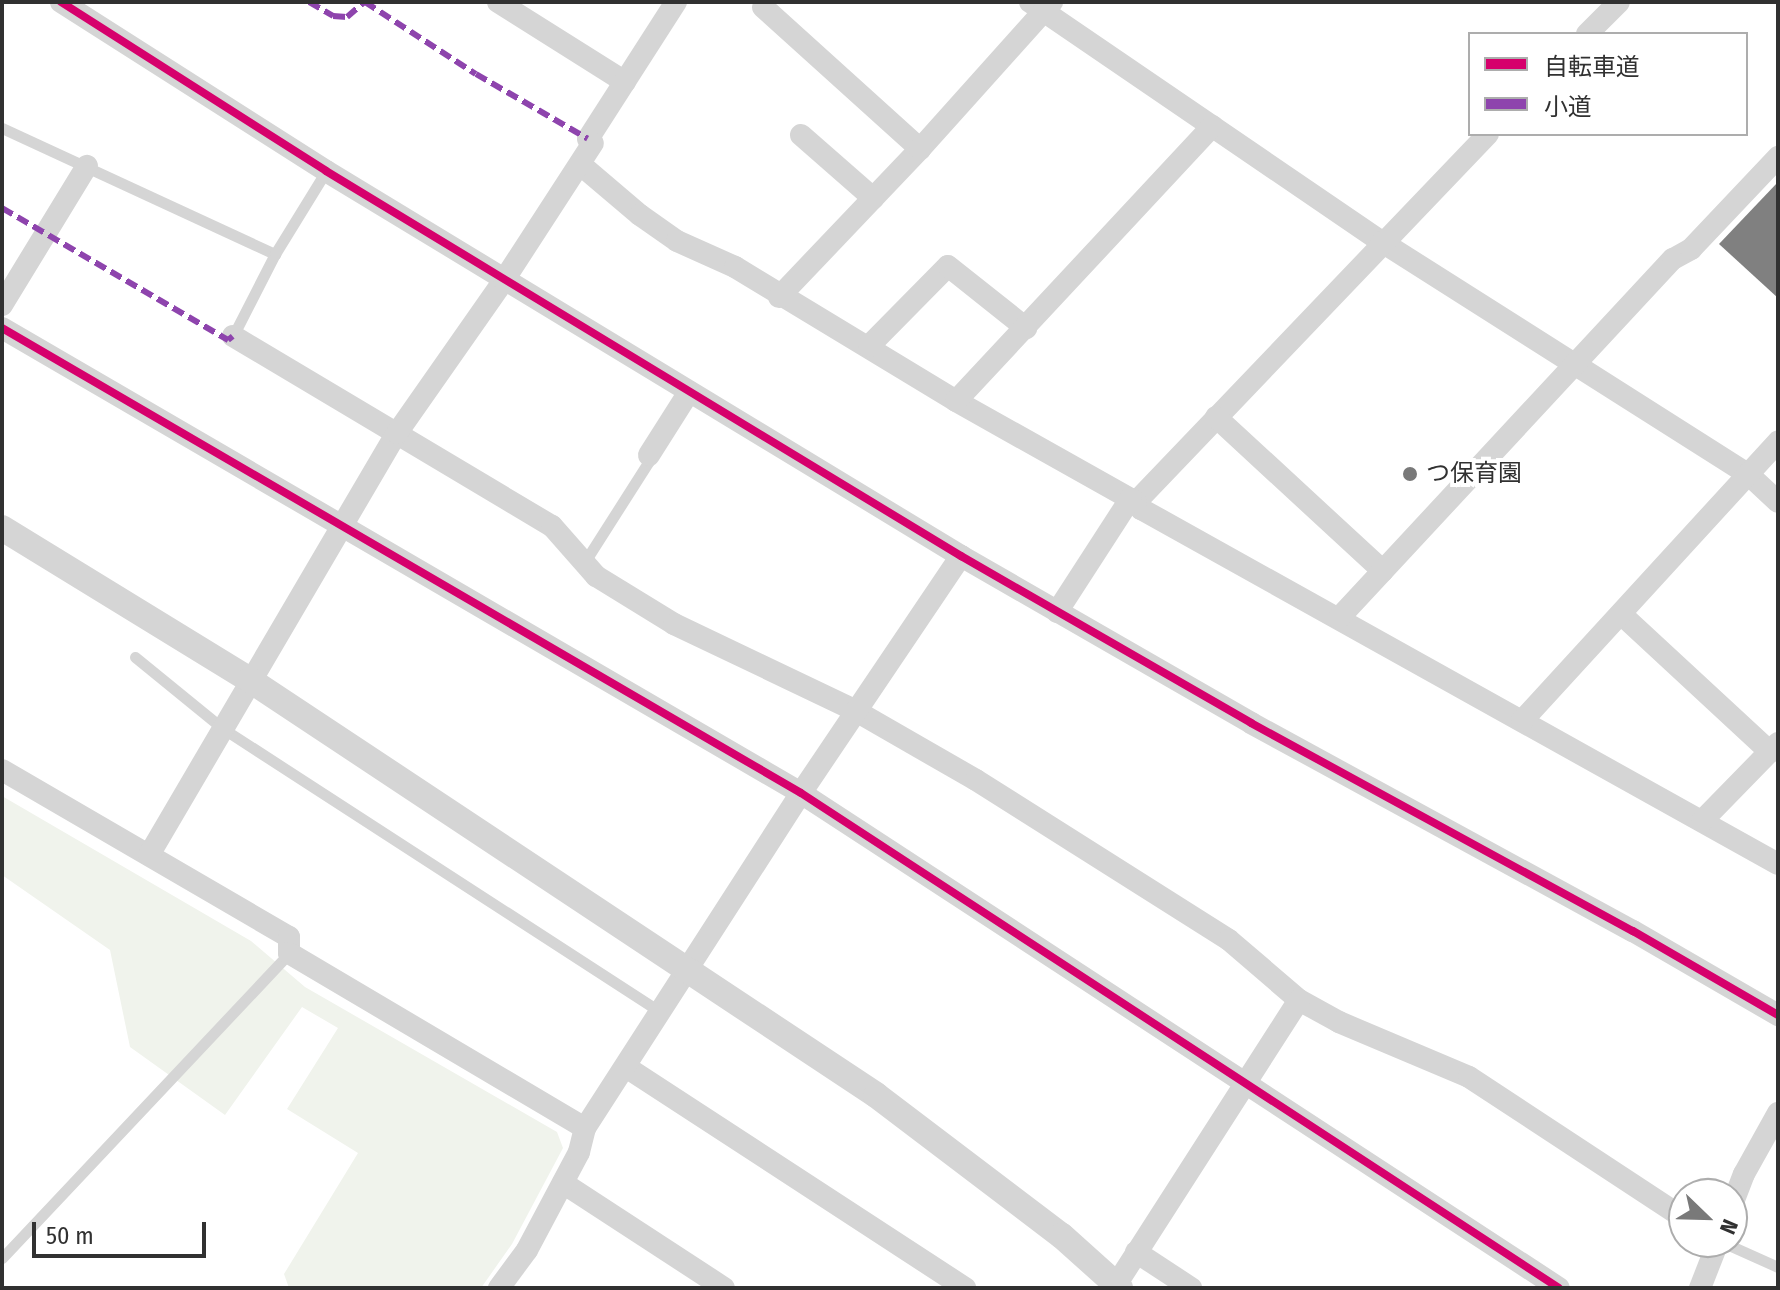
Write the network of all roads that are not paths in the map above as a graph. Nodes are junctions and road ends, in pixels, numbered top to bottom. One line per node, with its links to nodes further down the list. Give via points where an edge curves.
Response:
1 (61, 2): 18 (street)
2 (498, 2): 7 (street)
3 (676, 2): 9 (street)
4 (1619, 2): 8 (street)
5 (1042, 5): 10 (street); 14 (street)
6 (763, 7): 14 (street)
7 (536, 12): 9 (street)
8 (1589, 32)
9 (625, 82): 16 (street)
10 (1212, 126): 20 (street); 26 (street)
11 (2, 128): 17 (lane)
12 (801, 135): 19 (street)
13 (1486, 136): 20 (street)
14 (920, 149): 19 (street)
15 (1778, 157): 29 (street)
16 (581, 165): 22 (street); 23 (street, via 677,241 735,267)
17 (87, 166): 21 (lane); 24 (street)
18 (326, 171): 21 (lane); 22 (street)
19 (873, 198): 23 (street)
20 (1382, 242): 29 (street); 32 (street)
21 (275, 254): 27 (lane)
22 (504, 280): 30 (street); 33 (street)
23 (779, 297): 28 (street)
24 (2, 305)
25 (2, 328): 39 (street)
26 (1026, 328): 28 (street, via 948,266); 31 (street)
27 (233, 336): 33 (street)
28 (869, 346): 31 (street)
29 (1576, 364): 36 (street); 43 (street)
30 (689, 392): 35 (street); 41 (street)
31 (956, 401): 37 (street)
32 (1216, 417): 37 (street); 43 (street)
33 (397, 433): 39 (street); 42 (street, via 552,526)
34 (1778, 442): 36 (street)
35 (649, 455): 42 (lane)
36 (1748, 474): 38 (street); 45 (street)
37 (1133, 500): 44 (street); 46 (street)
38 (1778, 502)
39 (342, 526): 48 (street); 54 (street)
40 (2, 528): 48 (street)
41 (961, 556): 44 (street); 49 (street)
42 (584, 563): 49 (street, via 596,576 674,624)
43 (1383, 571): 46 (street)
44 (1057, 612): 62 (street)
45 (1621, 614): 50 (street); 52 (street)
46 (1339, 618): 50 (street)
47 (135, 657): 51 (lane)
48 (250, 680): 51 (street); 59 (street)
49 (856, 711): 54 (street); 60 (street, via 1121,868 1229,940)
50 (1522, 721): 55 (street)
51 (222, 728): 56 (street); 61 (lane)
52 (1774, 748): 55 (street)
53 (2, 770): 56 (street)
54 (801, 793): 59 (street); 64 (street)
55 (1702, 821): 57 (street)
56 (149, 855): 58 (street, via 289,937)
57 (1778, 864)
58 (289, 953): 66 (street); 72 (lane)
59 (687, 969): 61 (street); 75 (street, via 966,1161)
60 (1299, 1000): 64 (street); 69 (street, via 1469,1077)
61 (662, 1014): 63 (street)
62 (1778, 1015)
63 (626, 1067): 66 (street); 78 (street)
64 (1245, 1082): 70 (street); 80 (street)
65 (1778, 1113): 67 (street)
66 (585, 1128): 68 (street)
67 (1742, 1178)
68 (563, 1183): 76 (street, via 527,1250); 77 (street)
69 (1668, 1208)
70 (1136, 1252): 75 (street); 79 (street)
71 (1748, 1254): 74 (lane)
72 (2, 1258)
73 (1713, 1258): 81 (street)
74 (1778, 1267)
75 (1117, 1287)
76 (499, 1288)
77 (724, 1288)
78 (965, 1288)
79 (1191, 1288)
80 (1559, 1288)
81 (1700, 1288)

